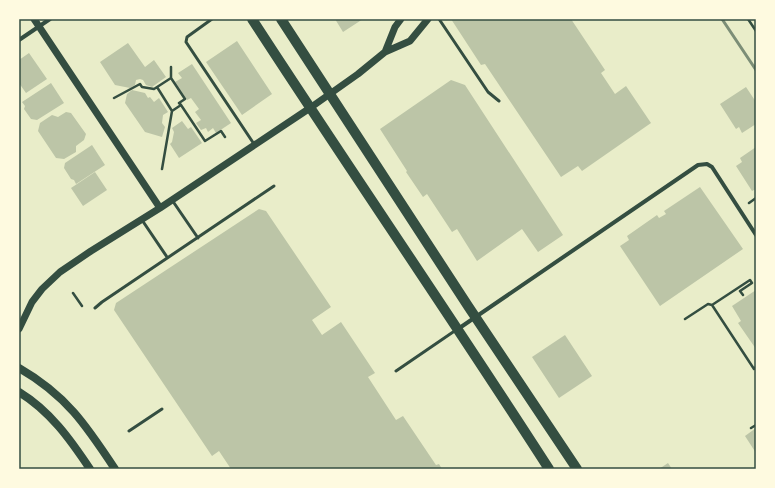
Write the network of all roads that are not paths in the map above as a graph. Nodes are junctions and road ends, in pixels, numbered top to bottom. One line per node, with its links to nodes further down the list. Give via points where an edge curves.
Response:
1 (34, 19): 9 (street)
2 (50, 19): 9 (street)
3 (212, 19): 15 (lane, via 187,37 186,42)
4 (252, 19): 14 (main road)
5 (281, 19): 12 (main road)
6 (401, 19): 11 (street)
7 (428, 19): 11 (street, via 410,41)
8 (439, 19): 13 (lane, via 488,92)
9 (39, 26): 10 (street); 18 (street)
10 (19, 40)
11 (385, 52): 12 (street)
12 (329, 94): 14 (street); 24 (main road)
13 (499, 101)
14 (310, 108): 15 (street); 26 (main road)
15 (254, 144): 17 (street)
16 (274, 186): 21 (lane)
17 (172, 200): 18 (street); 21 (lane)
18 (160, 208): 19 (street)
19 (142, 220): 22 (lane); 25 (street, via 60,272 32,302)
20 (756, 235): 24 (street, via 712,167 707,164 698,165)
21 (198, 238): 22 (lane)
22 (167, 257): 23 (lane)
23 (95, 308)
24 (476, 317): 26 (street); 35 (main road)
25 (19, 329)
26 (458, 329): 28 (lane); 34 (main road)
27 (19, 368): 33 (main road, via 46,385 64,401 82,420)
28 (396, 371)
29 (19, 392): 32 (main road, via 56,423)
30 (162, 409): 31 (lane)
31 (129, 431)
32 (90, 469)
33 (115, 469)
34 (549, 469)
35 (577, 469)

